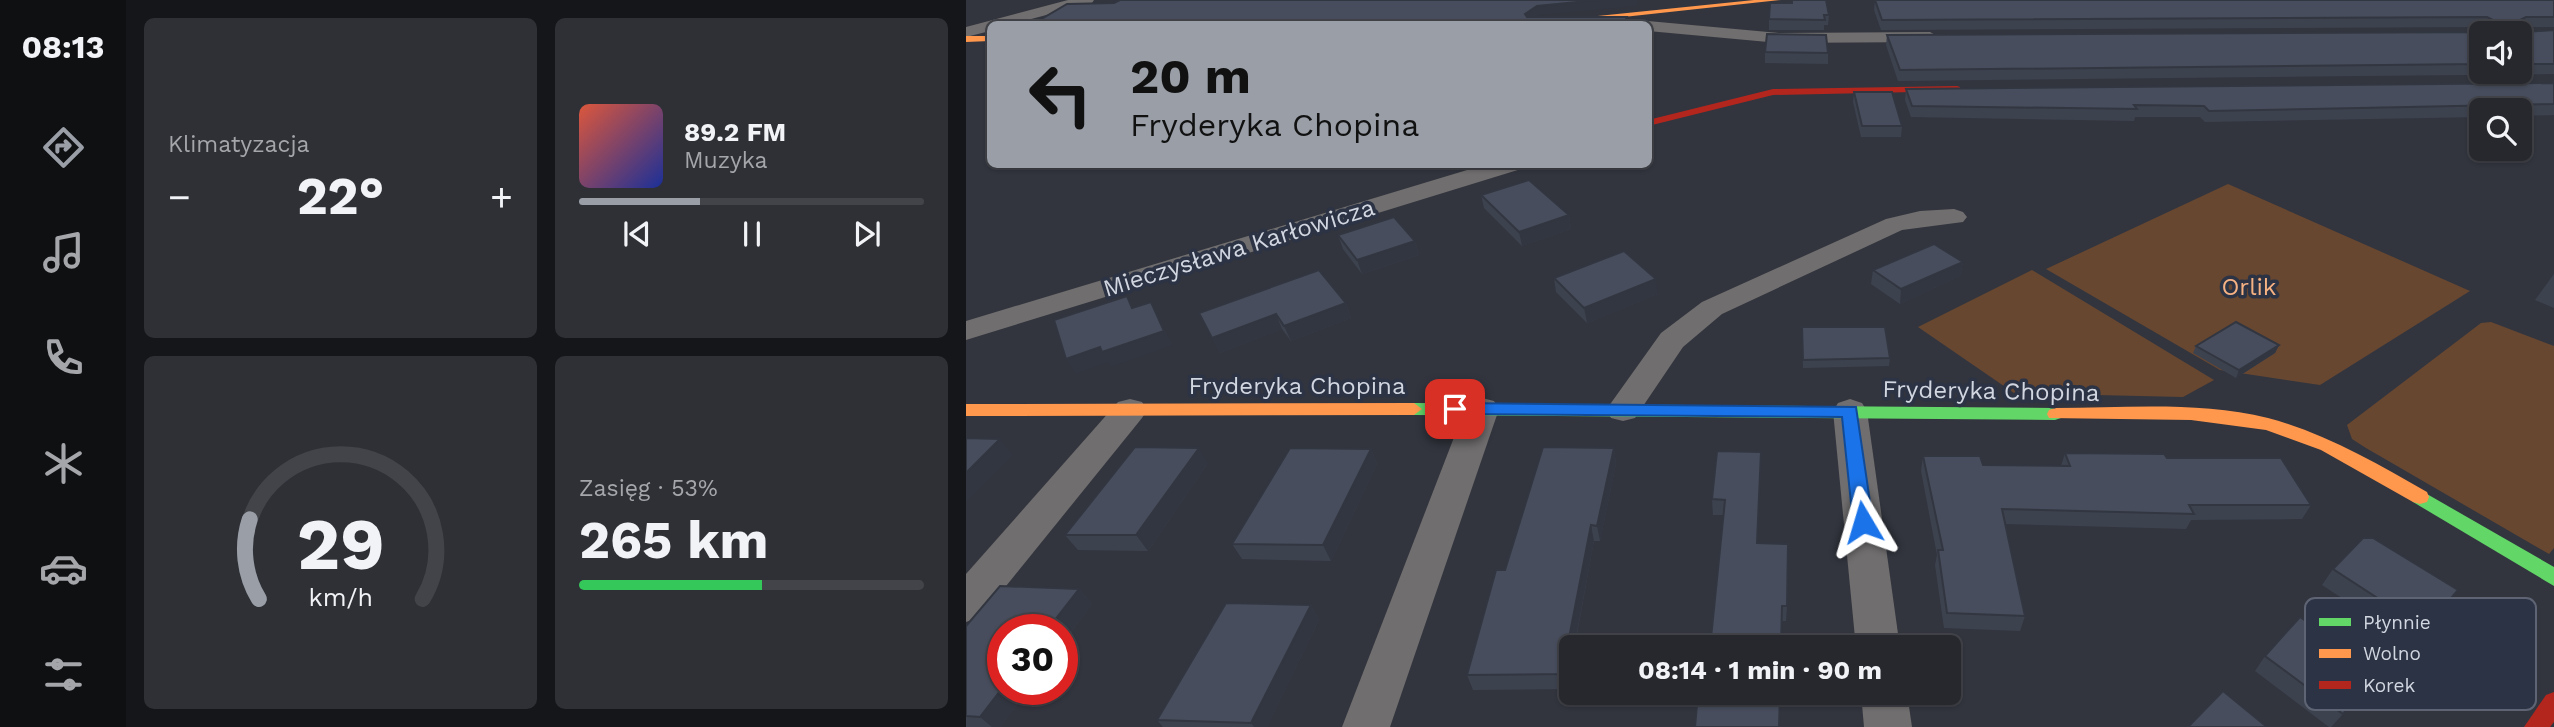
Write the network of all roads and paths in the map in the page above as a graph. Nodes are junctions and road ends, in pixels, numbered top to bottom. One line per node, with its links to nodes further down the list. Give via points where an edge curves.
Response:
1 (1086, 0): 4 (street)
2 (1777, 0): 3 (street)
3 (1613, 18): 5 (street); 6 (street)
4 (1008, 21)
5 (1576, 21)
6 (1618, 21)
7 (1652, 26): 10 (street, via 1779,38)
8 (987, 27): 9 (street)
9 (966, 32)
10 (1944, 37)
11 (966, 39): 12 (street)
12 (987, 39)
13 (1974, 89): 14 (street, via 1773,92)
14 (1652, 122)
15 (1500, 168): 17 (street, Mieczysława Karłowicza)
16 (1954, 217): 21 (street, via 1895,224 1712,308 1672,340)
17 (966, 331)
18 (1482, 409): 20 (street, Fryderyka Chopina); 21 (street, Fryderyka Chopina); 28 (street)
19 (966, 410): 20 (street, Fryderyka Chopina)
20 (1130, 410): 24 (street)
21 (1623, 410): 22 (street, Fryderyka Chopina)
22 (1850, 411): 23 (street, Fryderyka Chopina, via 2219,416 2265,422 2360,461); 25 (street)
23 (2554, 577)
24 (966, 604)
25 (1876, 635)
26 (2554, 703): 30 (street)
27 (1885, 705): 29 (street)
28 (1366, 727)
29 (1888, 727)
30 (2536, 727)

